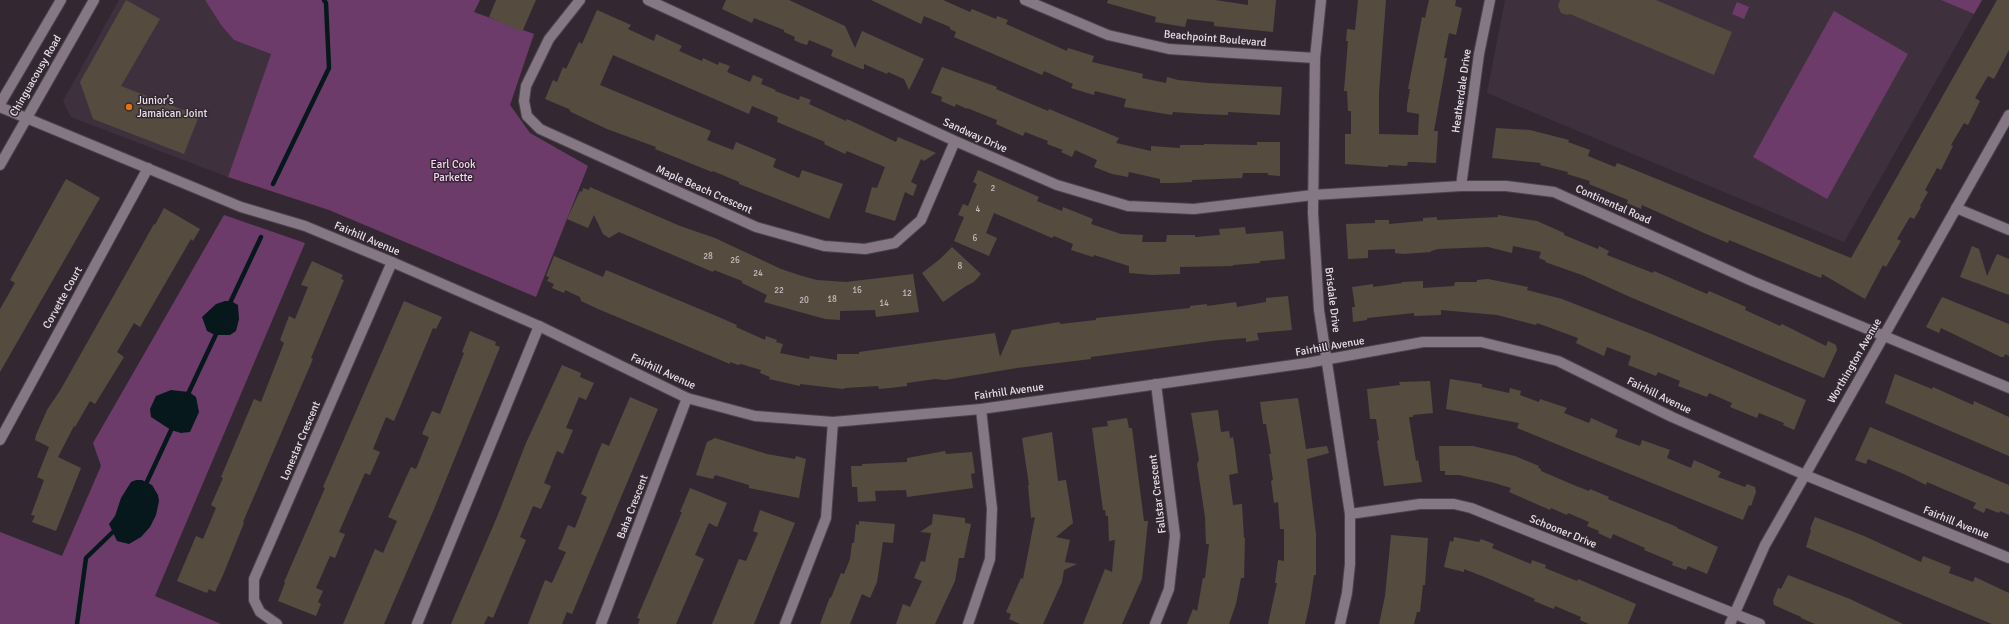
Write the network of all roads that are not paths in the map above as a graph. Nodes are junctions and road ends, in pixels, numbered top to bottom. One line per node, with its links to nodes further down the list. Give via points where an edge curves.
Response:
1 (61, 0): 9 (street, Chinguacousy Road)
2 (94, 0): 12 (street, Chinguacousy Road)
3 (580, 0): 13 (street, Maple Beach Crescent, via 549,39 526,86 524,101 527,116 540,129 756,227 824,246 865,249 895,243 920,220)
4 (648, 0): 13 (street, Sandway Drive)
5 (1025, 0): 8 (street, Beachpoint Boulevard, via 1108,35 1169,49)
6 (1321, 0): 8 (street, Brisdale Drive)
7 (1490, 0): 16 (street, Heatherdale Drive)
8 (1315, 58): 17 (street, Brisdale Drive)
9 (0, 104)
10 (0, 107): 12 (street, Fairhill Avenue)
11 (2009, 115): 18 (street, Worthington Avenue)
12 (26, 118): 14 (street, Chinguacousy Road); 15 (street, Fairhill Avenue)
13 (955, 141): 17 (street, Sandway Drive, via 1057,185 1128,206 1194,209)
14 (0, 165)
15 (148, 168): 20 (street, Fairhill Avenue, via 241,206 305,226); 29 (street, Corvette Court)
16 (1461, 186): 17 (street, Continental Road); 22 (street, Continental Road, via 1506,186 1554,192 1752,281)
17 (1313, 195): 23 (street, Brisdale Drive, via 1319,310)
18 (1956, 208): 19 (street); 22 (street, Worthington Avenue)
19 (2009, 230)
20 (392, 262): 21 (street, Fairhill Avenue); 34 (street, Lonestar Crescent, via 254,579 254,600 260,612)
21 (539, 326): 26 (street, Fairhill Avenue); 35 (street)
22 (1884, 335): 25 (street, Continental Road); 30 (street, Worthington Avenue)
23 (1327, 360): 24 (street, Fairhill Avenue); 30 (street, Fairhill Avenue, via 1423,342 1481,342 1558,361 1672,417); 31 (street, Brisdale Drive)
24 (1156, 384): 27 (street, Fairhill Avenue); 39 (street, Fallstar Crescent, via 1175,536 1169,589)
25 (2009, 388)
26 (687, 398): 28 (street, Fairhill Avenue, via 755,416); 36 (street, Baha Crescent)
27 (981, 409): 28 (street, Fairhill Avenue); 38 (street, via 992,509 990,559)
28 (833, 422): 37 (street, via 826,518)
29 (0, 440)
30 (1805, 475): 32 (street, Fairhill Avenue); 33 (street, Worthington Avenue, via 1765,545)
31 (1350, 514): 33 (street, Schooner Drive, via 1420,504 1454,504 1471,508); 40 (street, Brisdale Drive, via 1350,564)
32 (2009, 558)
33 (1734, 613): 41 (street, Worthington Avenue); 42 (street, Schooner Drive)
34 (277, 624)
35 (418, 624)
36 (600, 624)
37 (786, 624)
38 (968, 624)
39 (1155, 624)
40 (1340, 624)
41 (1730, 624)
42 (1760, 624)

